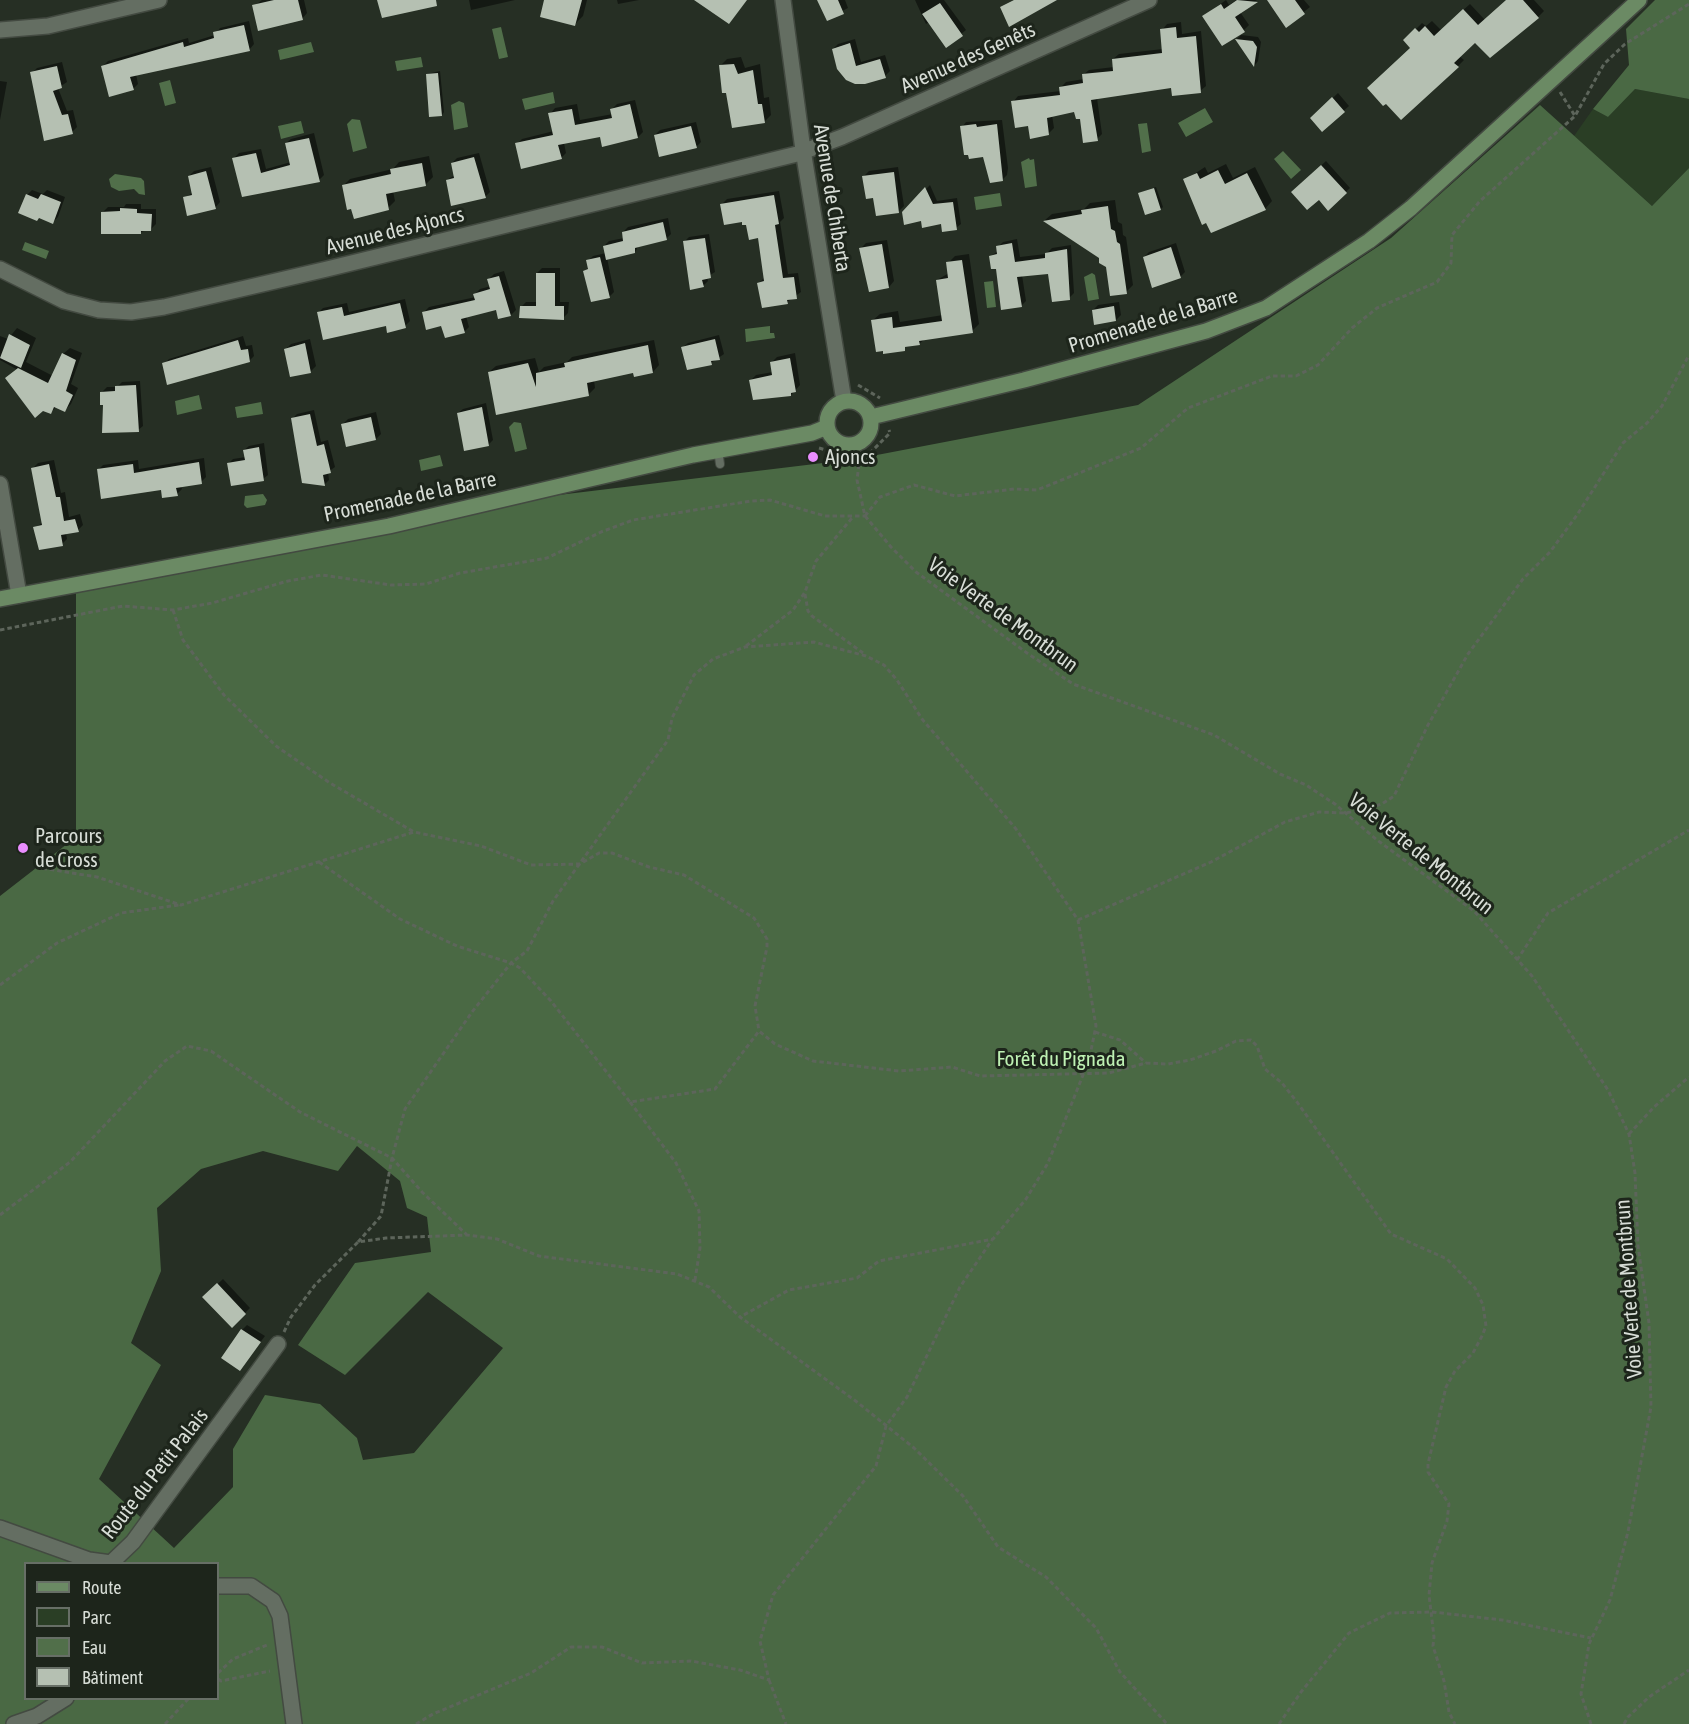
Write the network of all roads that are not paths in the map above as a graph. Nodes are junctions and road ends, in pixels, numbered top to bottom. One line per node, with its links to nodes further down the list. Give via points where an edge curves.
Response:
1 (159, 0): 5 (street, via 48,26)
2 (783, 0): 6 (street, Avenue de Chiberta)
3 (1149, 0): 6 (street, Avenue des Genêts, via 842,137)
4 (1639, 0): 9 (main road, Promenade de la Barre, via 1411,208 1266,308 1195,334)
5 (0, 30)
6 (804, 150): 7 (street, Avenue des Ajoncs, via 165,307 131,312 99,310 64,301); 8 (street, Avenue de Chiberta)
7 (0, 269)
8 (844, 401): 9 (main road, via 863,405); 10 (main road, via 830,411)
9 (871, 417): 10 (main road, via 869,433 857,444 836,441)
10 (827, 427): 12 (main road, Promenade de la Barre, via 719,457 389,526)
11 (0, 484): 12 (street)
12 (19, 595): 13 (main road, Promenade de la Barre)
13 (0, 599)
14 (278, 1344): 17 (street, Route du Petit Palais, via 133,1542)
15 (0, 1528): 16 (street, Route du Petit Palais)
16 (104, 1562)
17 (112, 1562)
18 (219, 1586): 21 (street, via 251,1586 273,1601 280,1616)
19 (63, 1700): 20 (street)
20 (14, 1724)
21 (294, 1724)

